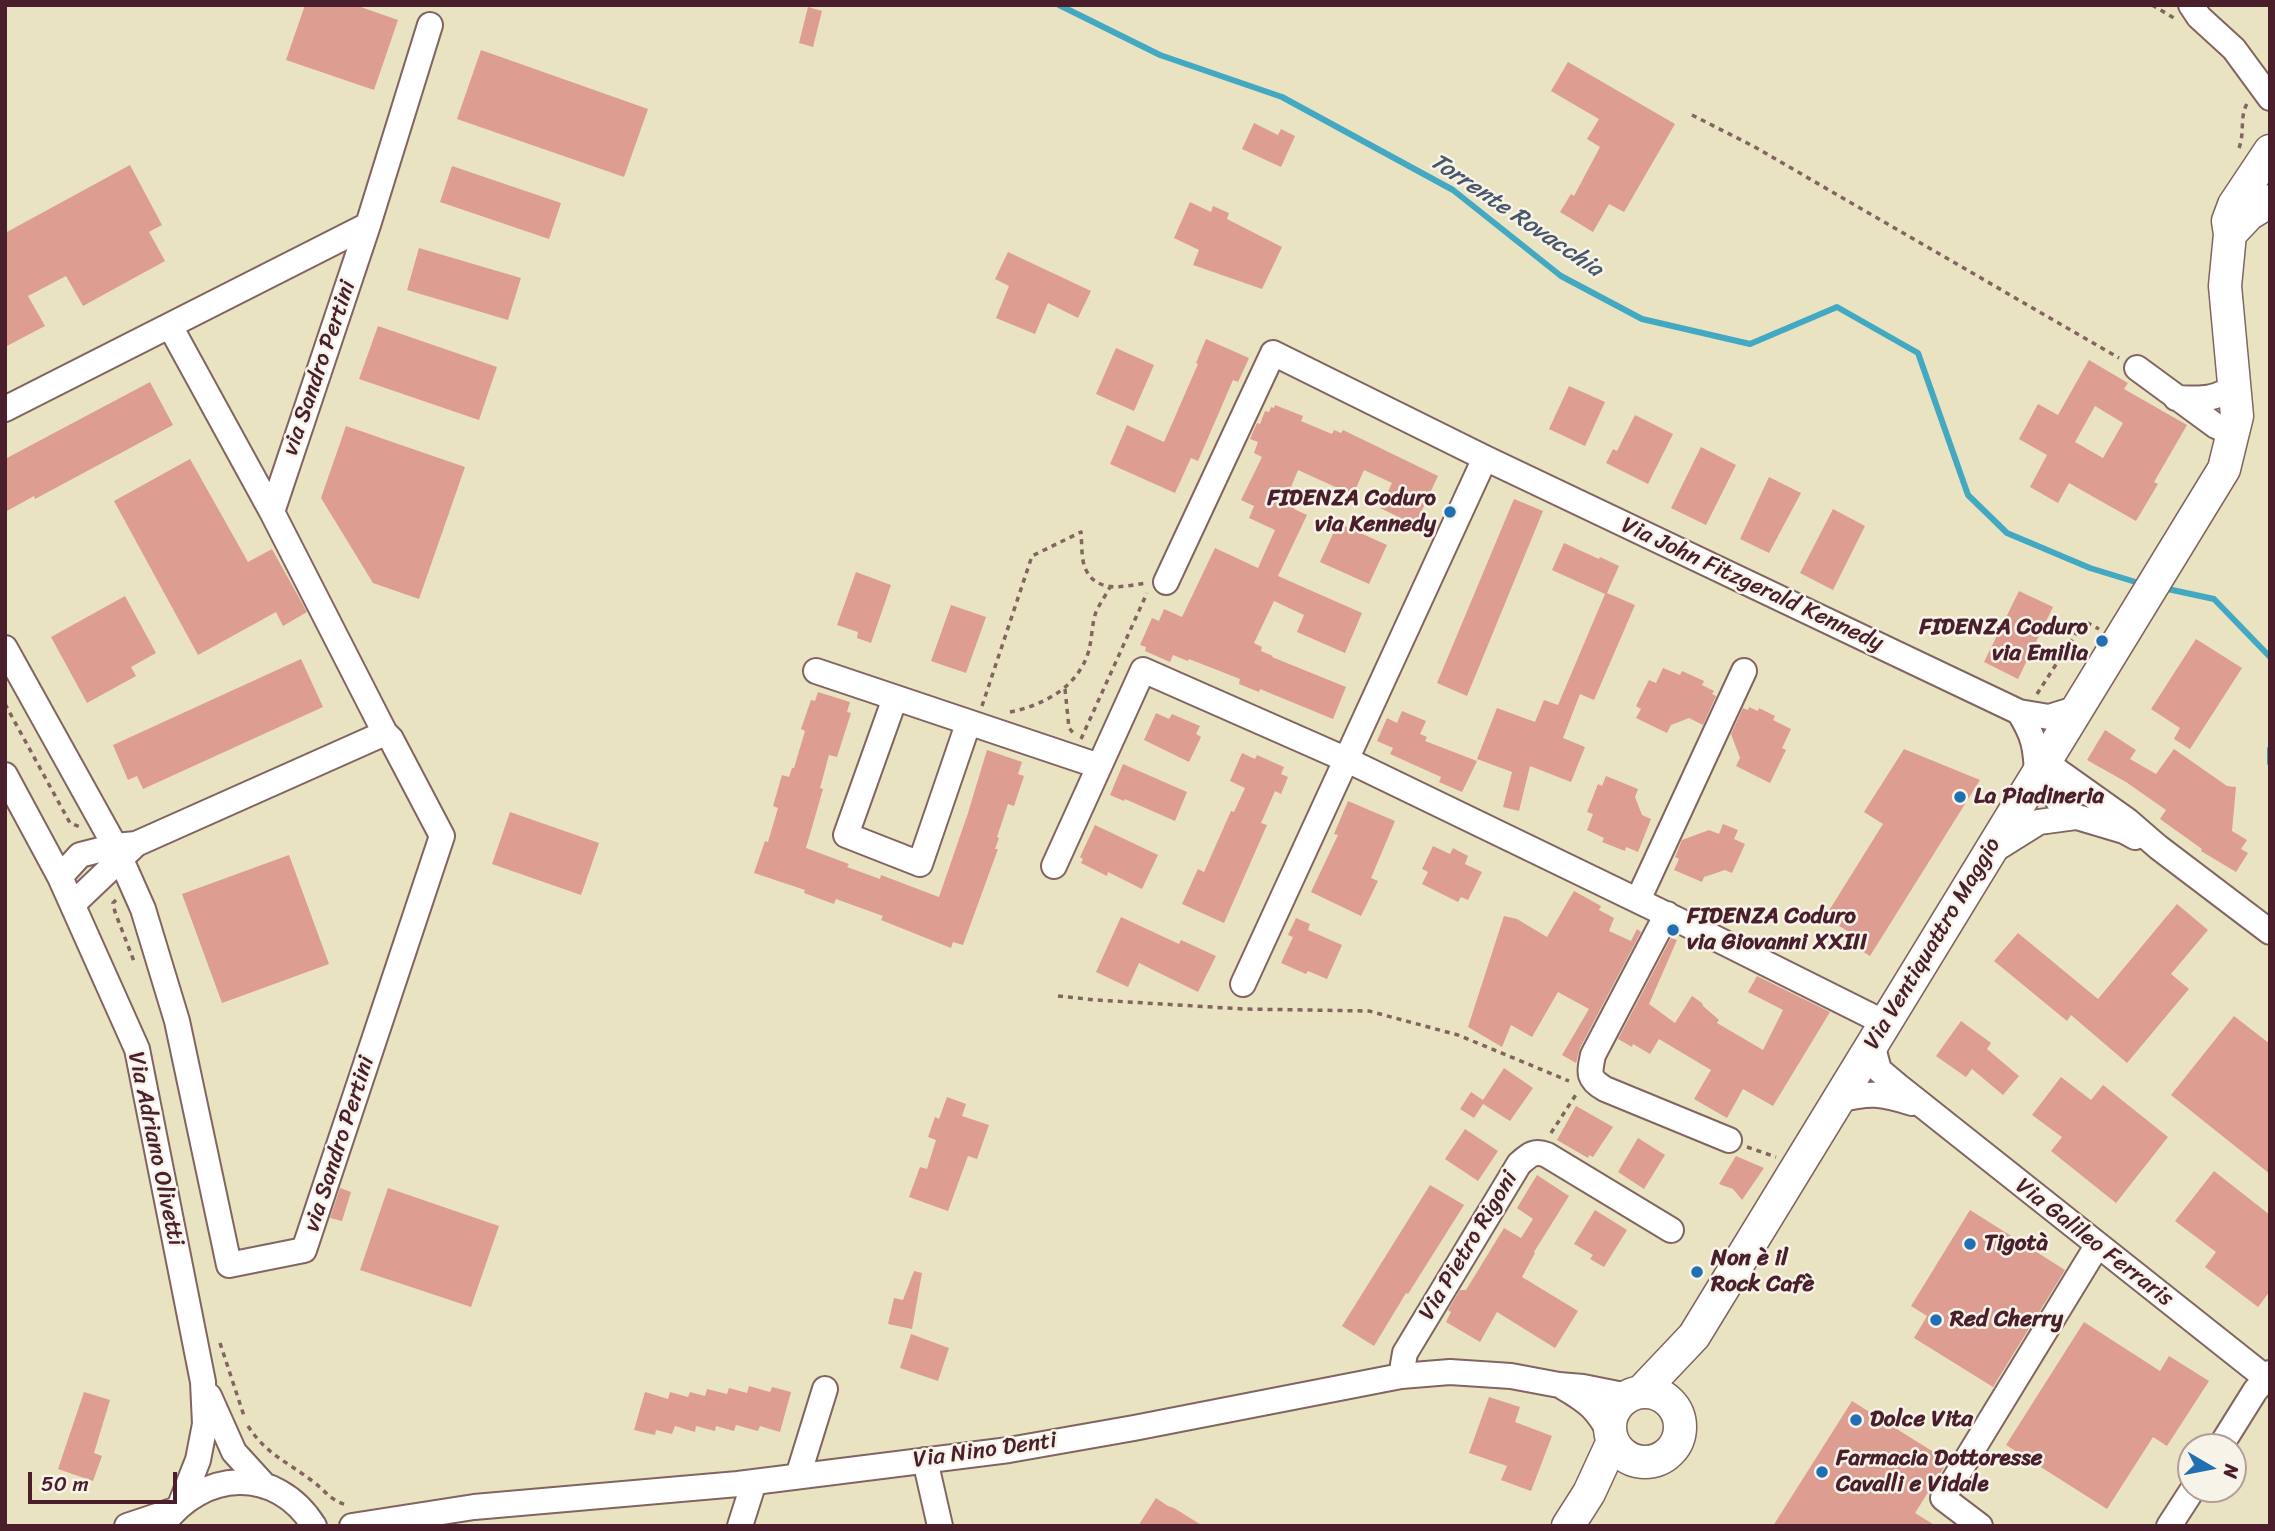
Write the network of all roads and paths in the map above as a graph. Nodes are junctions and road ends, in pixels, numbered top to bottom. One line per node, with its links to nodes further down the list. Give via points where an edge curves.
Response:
1 (2190, 5): 3 (street)
2 (430, 25): 9 (street, via Sandro Pertini)
3 (2234, 49): 4 (street); 5 (street)
4 (2270, 67)
5 (2270, 98)
6 (1692, 115): 12 (path)
7 (2270, 151): 10 (main road, Via Ventiquattro Maggio, via 2234,205 2228,221)
8 (2270, 201): 10 (main road)
9 (368, 225): 11 (street, via Sandro Pertini); 18 (street, via Sandro Pertini)
10 (2230, 234): 13 (main road, Via Ventiquattro Maggio, via 2225,286)
11 (170, 326): 15 (street, via Sandro Pertini); 18 (street, via Sandro Pertini)
12 (2137, 368): 14 (street)
13 (2235, 386): 14 (street, via 2206,399); 16 (main road, Via Ventiquattro Maggio)
14 (2175, 398): 16 (street)
15 (5, 409)
16 (2234, 434): 21 (main road, Via Ventiquattro Maggio, via 2224,469)
17 (1485, 458): 19 (street, Via John Fitzgerald Kennedy, via 1273,353); 27 (street, Via John Fitzgerald Kennedy); 32 (street)
18 (272, 512): 31 (street, via Sandro Pertini)
19 (1166, 582)
20 (1110, 587): 25 (path, via 1096,612 1088,653); 25 (path, via 1152,582 1080,742 1069,728); 30 (path, via 1086,570 1081,532 1032,556)
21 (2119, 640): 27 (path, via 2084,621); 28 (main road, Via Ventiquattro Maggio)
22 (5, 648): 38 (street, via Sandro Pertini)
23 (816, 671): 26 (street)
24 (1744, 671): 43 (street)
25 (1065, 689): 29 (path, via 1046,701)
26 (895, 698): 30 (street); 30 (street, via 846,835 920,864)
27 (2025, 707): 28 (street, Via John Fitzgerald Kennedy, via 2049,717); 34 (street)
28 (2078, 708): 34 (main road, Via Ventiquattro Maggio)
29 (1005, 713)
30 (973, 724): 33 (street)
31 (385, 733): 38 (street); 38 (street, via Sandro Pertini, via 442,835 304,1250 229,1265 177,1021)
32 (1345, 759): 33 (street, via 1143,670); 43 (street); 47 (street)
33 (1099, 766): 41 (street)
34 (2041, 769): 36 (street, via 2060,806); 37 (street, via 2128,821); 40 (main road, Via Ventiquattro Maggio)
35 (5, 773): 39 (street, via 23,784 58,842); 42 (street, Via Adriano Olivetti)
36 (2076, 817): 37 (street); 40 (street, via 2039,822)
37 (2158, 847): 46 (street)
38 (124, 850): 39 (street); 44 (street)
39 (88, 852): 42 (street)
40 (1989, 853): 49 (main road, Via Ventiquattro Maggio)
41 (1054, 866)
42 (60, 877): 44 (street, Via Adriano Olivetti)
43 (1638, 900): 45 (street)
44 (73, 904): 61 (street, Via Adriano Olivetti, via 136,1049)
45 (1667, 914): 49 (street); 50 (street, via 1593,1055)
46 (2270, 932)
47 (1243, 984)
48 (1058, 996): 50 (path, via 1244,1009 1368,1011 1458,1035)
49 (1878, 1033): 51 (main road, Via Ventiquattro Maggio); 52 (street, Via Galileo Ferraris, via 1879,1070)
50 (1588, 1084): 53 (street); 54 (path)
51 (1838, 1100): 52 (street, via 1888,1095); 55 (main road, Via Ventiquattro Maggio)
52 (1923, 1107): 57 (street, Via Galileo Ferraris)
53 (1729, 1140): 55 (path, via 1779,1158 1783,1152)
54 (1539, 1152): 56 (street, Via Pietro Rigoni); 59 (street, Via Pietro Rigoni, via 1519,1164 1405,1353)
55 (1799, 1164): 58 (main road, Via Ventiquattro Maggio)
56 (1671, 1230)
57 (2097, 1246): 60 (street, Via Galileo Ferraris); 84 (street, via 1943,1498)
58 (1694, 1336): 64 (main road); 65 (main road)
59 (1401, 1376): 62 (street, Via Nino Denti, via 1462,1373); 68 (street, Via Nino Denti, via 1133,1428)
60 (2268, 1376): 66 (street, Via Galileo Ferraris)
61 (203, 1382): 72 (street, via 234,1452); 75 (street, via 205,1424 198,1460)
62 (1559, 1385): 64 (street, Via Nino Denti); 67 (street, Via Nino Denti, via 1599,1412)
63 (825, 1389): 70 (street)
64 (1634, 1394): 65 (main road, via 1660,1395); 67 (main road, via 1613,1413)
65 (1675, 1407): 69 (main road, via 1680,1422 1678,1441 1664,1456)
66 (2229, 1433)
67 (1612, 1438): 69 (main road, via 1628,1457); 73 (main road)
68 (925, 1461): 70 (street, Via Nino Denti); 82 (street)
69 (1649, 1462): 73 (main road)
70 (799, 1476): 71 (street, Via Nino Denti)
71 (754, 1482): 77 (street, Via Nino Denti, via 474,1507); 81 (street)
72 (265, 1486): 75 (street, via 212,1486 195,1493); 76 (street, via 289,1498)
73 (1589, 1493): 83 (main road)
74 (2184, 1503): 85 (street)
75 (172, 1514): 78 (street)
76 (311, 1521): 79 (street)
77 (398, 1522): 80 (street, Via Nino Denti)
78 (127, 1526)
79 (344, 1526)
80 (352, 1526)
81 (740, 1526)
82 (940, 1526)
83 (1568, 1526)
84 (1980, 1526)
85 (2169, 1526)

